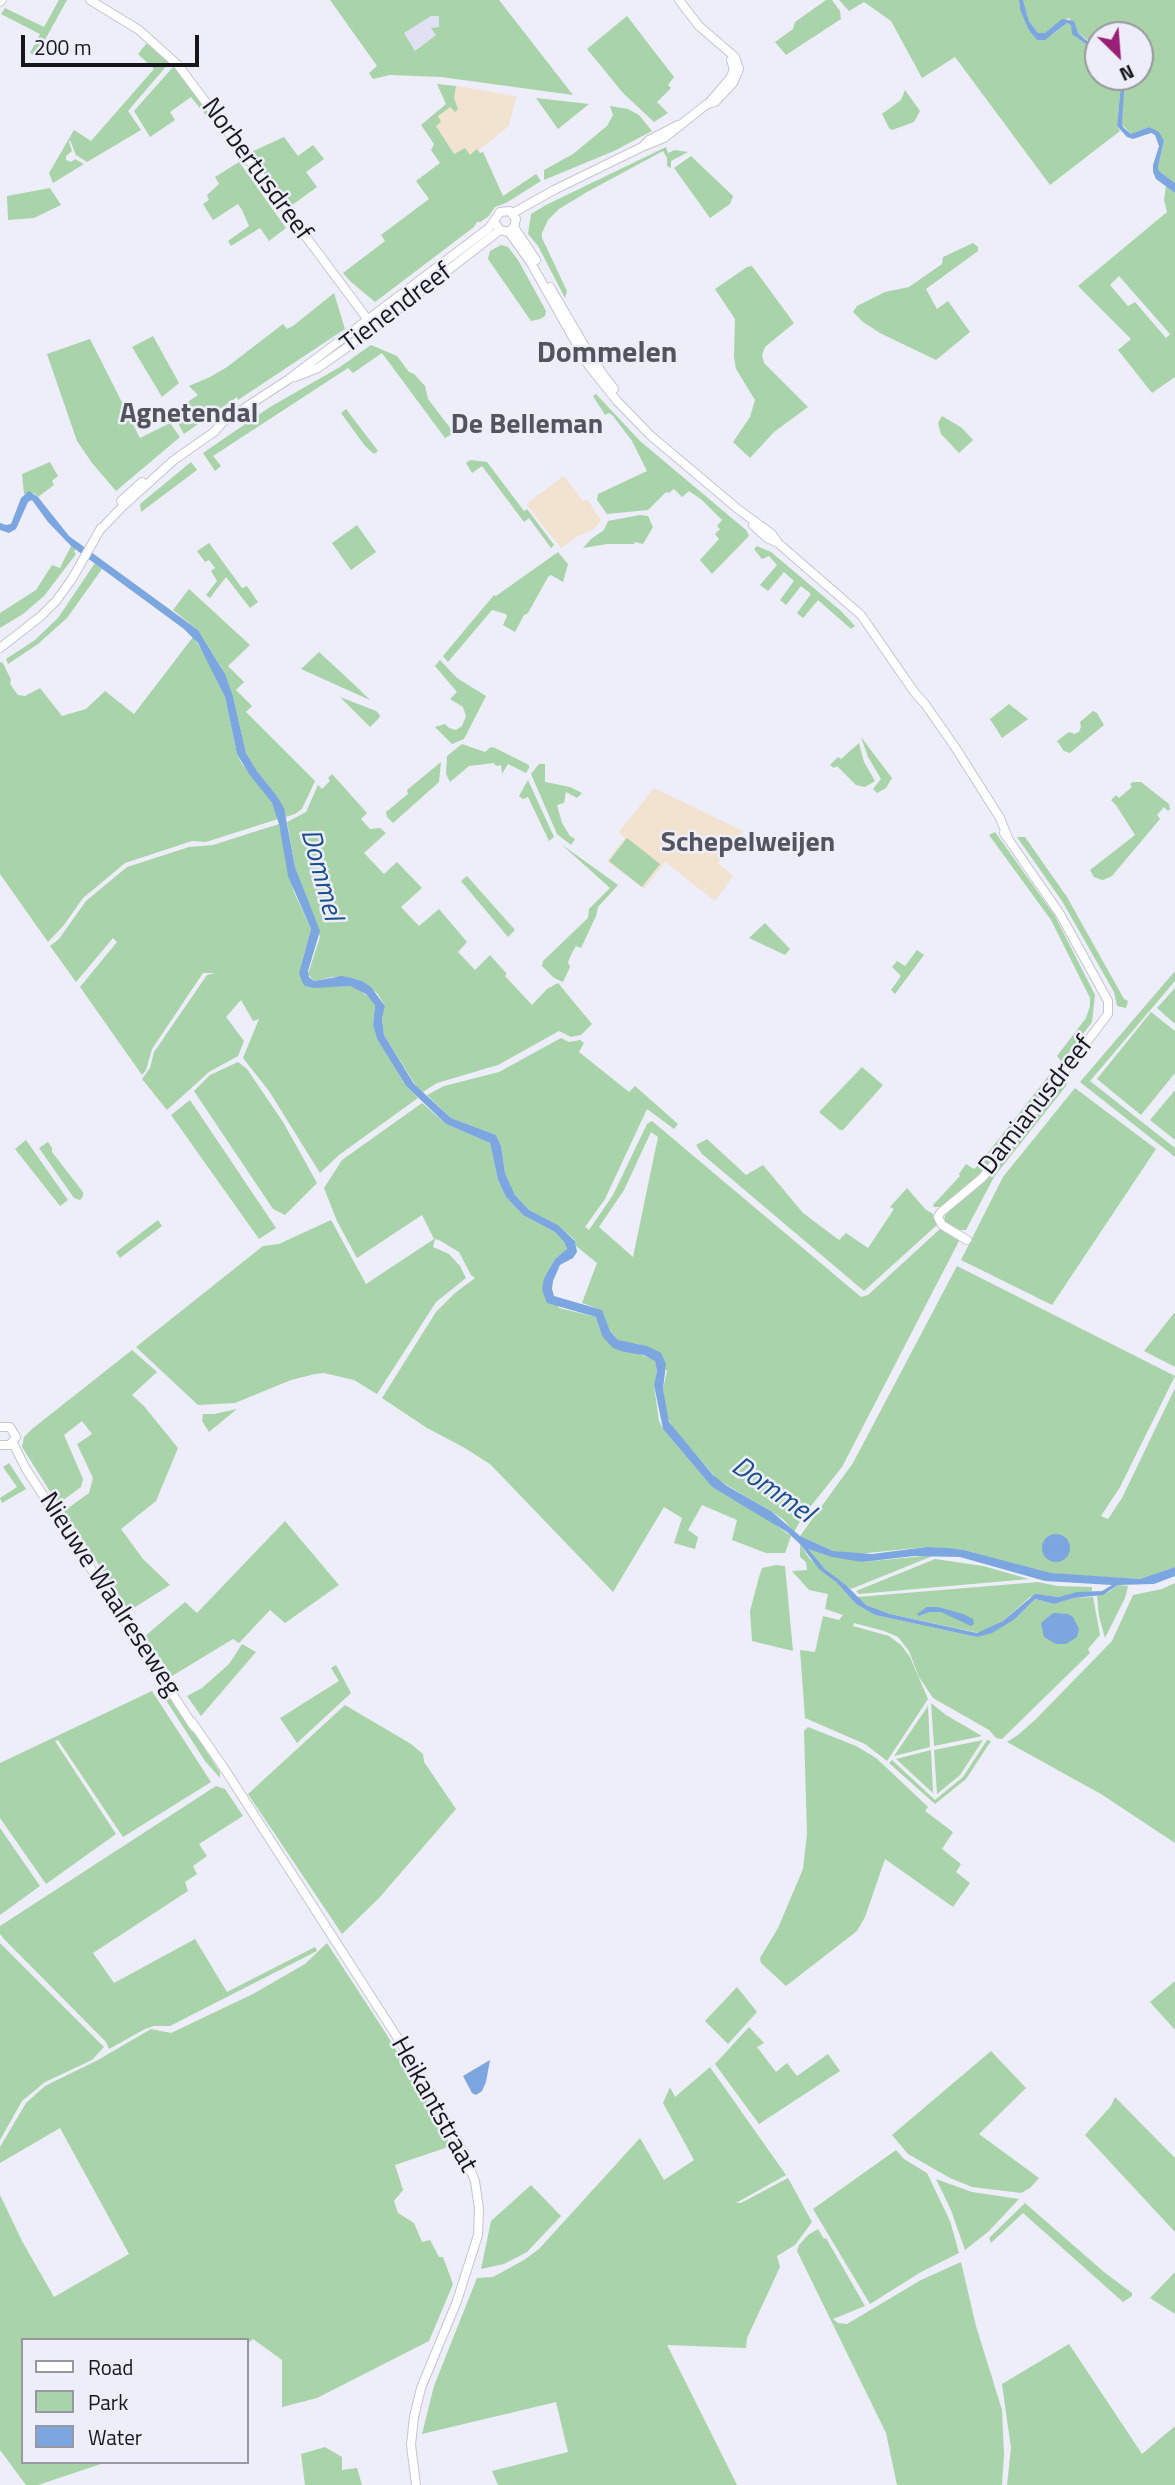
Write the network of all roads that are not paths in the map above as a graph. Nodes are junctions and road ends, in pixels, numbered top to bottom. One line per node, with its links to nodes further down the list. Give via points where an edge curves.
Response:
1 (90, 0): 4 (street, Norbertusdreef, via 139,30 178,65)
2 (679, 0): 3 (street, via 733,62 727,82 684,123 532,202)
3 (508, 224): 4 (street, Tienendreef); 5 (street, Tienendreef); 10 (street, Damianusdreef, via 629,412 767,538 861,615 955,747 990,810 1060,914 1103,992 1101,1023 995,1163 940,1213 942,1225)
4 (368, 320): 5 (street, Norbertusdreef); 6 (street, Tienendreef)
5 (374, 328): 6 (street, Tienendreef, via 318,368)
6 (289, 379): 7 (street, Tienendreef, via 188,443 128,494 105,519 56,601)
7 (10, 638): 8 (street, Tienendreef); 9 (street, Tienendreef)
8 (0, 642)
9 (0, 648)
10 (967, 1240)
11 (0, 1426): 12 (street, Nieuwe Waalreseweg, via 14,1431 16,1437)
12 (7, 1445): 13 (street, Nieuwe Waalreseweg)
13 (243, 1799): 14 (street, Heikantstraat, via 399,2040 459,2143 475,2180 478,2235 414,2417 411,2445)
14 (416, 2485)

